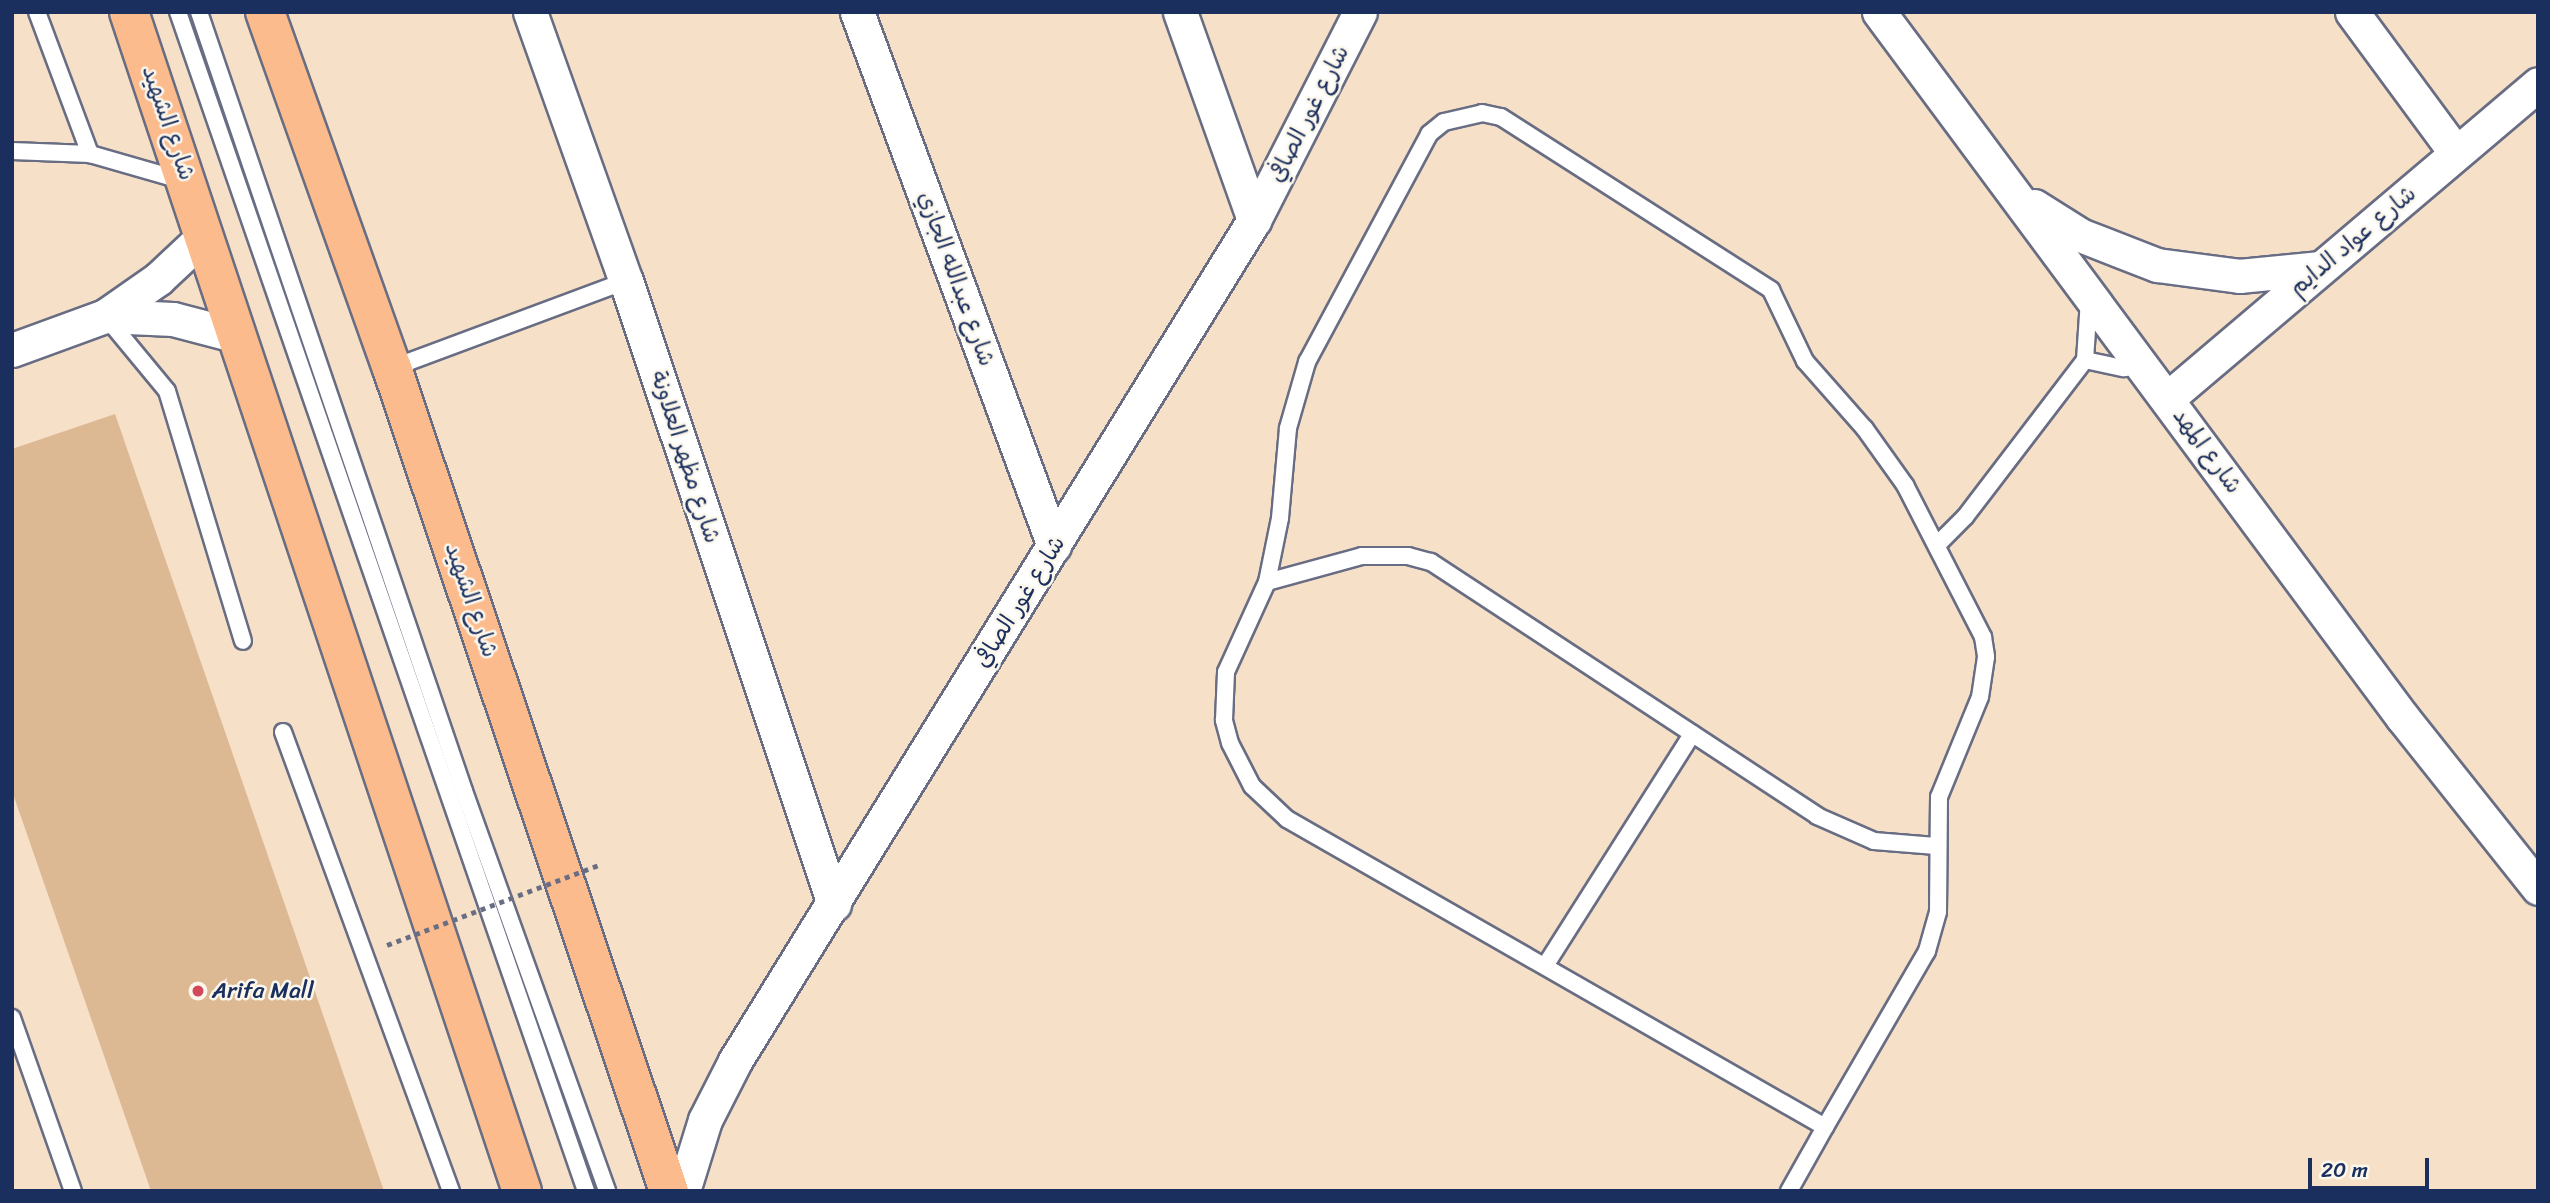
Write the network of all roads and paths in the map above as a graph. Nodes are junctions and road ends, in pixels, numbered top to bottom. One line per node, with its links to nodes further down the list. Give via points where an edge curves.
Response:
1 (37, 12): 15 (lane)
2 (129, 12): 16 (highway, شارع الشهيد)
3 (178, 12): 47 (lane)
4 (199, 12): 48 (lane, via 464,791)
5 (265, 12): 28 (highway, شارع الشهيد)
6 (530, 12): 21 (street, شارع مظهر العلاونة)
7 (858, 12): 31 (street, شارع عبدالله الجازي)
8 (1180, 12): 18 (street)
9 (1360, 12): 18 (street, شارع غور الصافي)
10 (1879, 12): 17 (street, شارع المهد)
11 (2352, 12): 14 (street)
12 (2538, 84): 14 (street, شارع عواد الدايم)
13 (12, 151): 15 (lane)
14 (2456, 153): 20 (street, شارع عواد الدايم)
15 (90, 154): 16 (lane)
16 (188, 183): 19 (highway, شارع الشهيد)
17 (2012, 189): 20 (street, via 2080,235 2157,265 2239,276); 22 (street, شارع المهد)
18 (1255, 220): 31 (street, شارع غور الصافي)
19 (205, 235): 23 (street, via 158,279); 24 (highway, شارع الشهيد)
20 (2321, 268): 29 (street, شارع عواد الدايم)
21 (626, 281): 28 (lane); 39 (street, شارع مظهر العلاونة)
22 (2090, 293): 26 (lane); 27 (street, شارع المهد)
23 (105, 316): 24 (street, via 173,319); 25 (street); 33 (lane, via 167,391)
24 (238, 336): 46 (highway, شارع الشهيد)
25 (12, 350)
26 (2085, 360): 27 (lane, via 2124,368); 30 (lane, via 1965,517)
27 (2143, 365): 29 (street, شارع المهد)
28 (392, 368): 49 (highway, شارع الشهيد)
29 (2168, 398): 38 (street, شارع المهد, via 2403,718)
30 (1937, 545): 32 (lane, via 1886,457 1805,361 1771,290 1501,117 1482,113 1444,122 1429,134 1307,362 1288,428 1280,518); 36 (lane, via 1976,617 1986,657 1980,697 1939,797)
31 (1054, 546): 39 (street, شارع غور الصافي)
32 (1267, 582): 35 (lane, via 1362,556 1397,555 1431,562); 41 (lane, via 1226,672 1223,696 1230,743 1252,786 1287,819)
33 (243, 642)
34 (283, 732): 45 (lane)
35 (1692, 734): 36 (lane, via 1844,831 1874,841); 41 (lane)
36 (1936, 846): 43 (lane, via 1938,912 1927,951)
37 (599, 864): 40 (path, bridge)
38 (2538, 888)
39 (834, 904): 50 (street, شارع غور الصافي, via 724,1080 701,1131)
40 (387, 945)
41 (1545, 966): 43 (lane)
42 (12, 1018): 44 (lane)
43 (1825, 1126): 51 (lane)
44 (73, 1191)
45 (451, 1191)
46 (522, 1191)
47 (586, 1191)
48 (607, 1191)
49 (669, 1191)
50 (683, 1191)
51 (1789, 1191)

